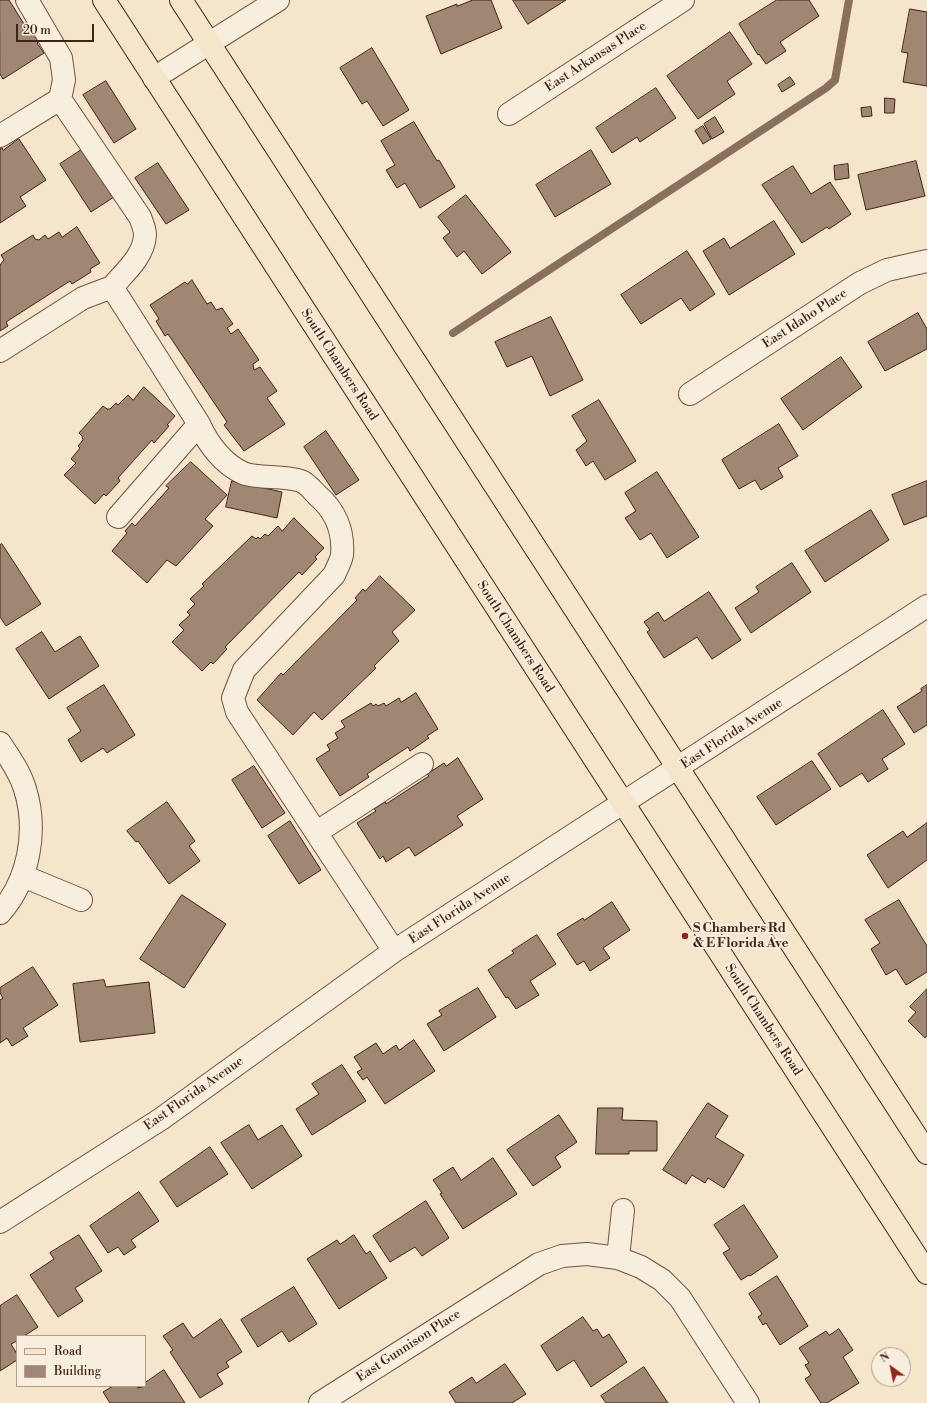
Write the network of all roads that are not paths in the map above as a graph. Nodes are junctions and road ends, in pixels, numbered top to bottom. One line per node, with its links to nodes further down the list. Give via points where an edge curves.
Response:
1 (27, 0): 8 (street, via 61,58 64,80)
2 (104, 0): 7 (main road, South Chambers Road)
3 (181, 0): 6 (main road)
4 (278, 0): 6 (street)
5 (683, 0): 9 (street, East Arkansas Place)
6 (209, 43): 7 (street); 20 (main road)
7 (154, 78): 21 (main road, South Chambers Road)
8 (60, 99): 10 (street); 12 (street, via 140,217 145,234 142,248 133,264)
9 (509, 114)
10 (0, 136)
11 (927, 260): 14 (street, East Idaho Place, via 887,270 860,283)
12 (112, 287): 13 (street, via 83,298); 15 (street)
13 (0, 351)
14 (690, 394)
15 (199, 424): 16 (street); 22 (street, via 207,442 224,460 244,474 302,482 328,504 337,519 342,538 342,556 334,575 244,670 233,698 237,712)
16 (118, 517)
17 (927, 606): 20 (street, East Florida Avenue)
18 (0, 743): 23 (street, via 21,778 30,810 31,836)
19 (422, 764): 22 (street)
20 (678, 769): 21 (street, East Florida Avenue); 27 (main road)
21 (624, 804): 26 (street, East Florida Avenue); 31 (main road, South Chambers Road)
22 (316, 832): 26 (street)
23 (23, 876): 24 (street); 25 (street)
24 (80, 900)
25 (0, 913)
26 (394, 951): 29 (street, East Florida Avenue, via 161,1119)
27 (927, 1153)
28 (623, 1210): 30 (street)
29 (0, 1222)
30 (618, 1258): 32 (street, East Gunnison Place, via 587,1254 562,1256 539,1264); 33 (street, East Gunnison Place, via 641,1267 662,1280 680,1298)
31 (927, 1273)
32 (320, 1403)
33 (748, 1403)

